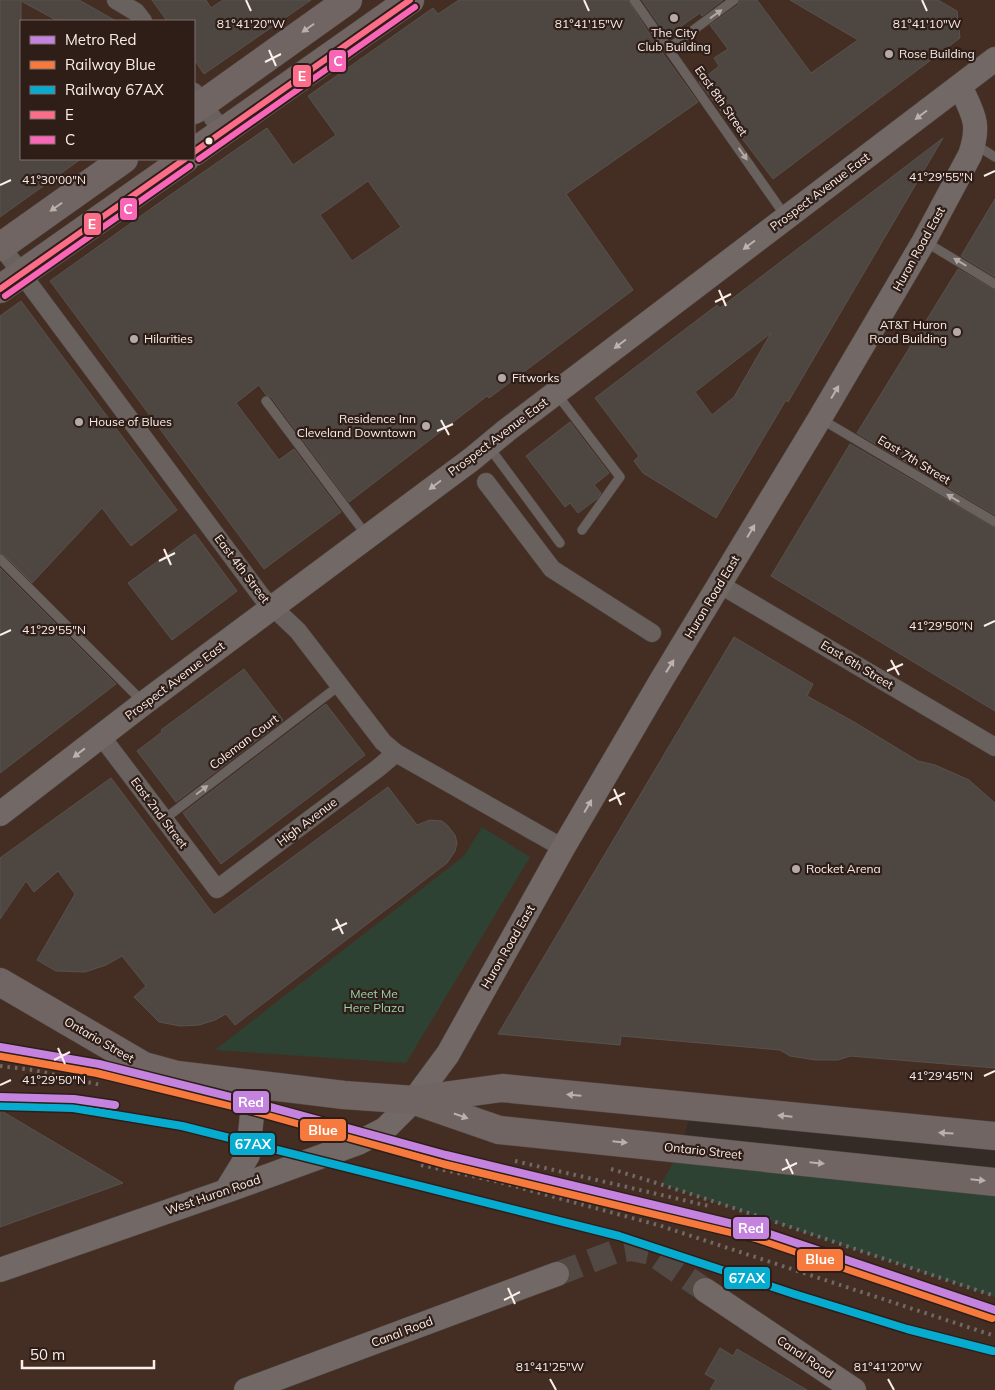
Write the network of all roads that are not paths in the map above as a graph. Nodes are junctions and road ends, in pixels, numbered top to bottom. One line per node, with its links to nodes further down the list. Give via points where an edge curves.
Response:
1 (116, 0): 6 (street, via 136,12)
2 (348, 0): 10 (main road, one-way to 10)
3 (410, 0): 11 (main road)
4 (634, 0): 7 (lane, East 8th Street)
5 (734, 0): 7 (lane, one-way to 5)
6 (142, 20)
7 (669, 48): 17 (lane, East 8th Street, one-way to 17)
8 (995, 58): 9 (street, Prospect Avenue East)
9 (960, 86): 12 (street, Huron Road East, via 975,120); 17 (street, Prospect Avenue East, one-way to 17)
10 (197, 102): 11 (street)
11 (223, 132): 13 (main road)
12 (974, 144): 14 (lane); 18 (street, Huron Road East)
13 (195, 151)
14 (995, 157)
15 (123, 160): 19 (main road, one-way to 19)
16 (184, 160): 20 (main road)
17 (786, 217): 22 (street, Prospect Avenue East, one-way to 22)
18 (924, 241): 21 (lane, one-way to 18); 24 (street, Huron Road East, one-way to 18)
19 (0, 246): 20 (street, East 4th Street)
20 (10, 281): 33 (street, East 4th Street, via 82,355)
21 (995, 284)
22 (556, 393): 25 (street, Prospect Avenue East); 28 (lane, via 620,477)
23 (266, 401): 29 (lane)
24 (820, 418): 27 (lane, East 7th Street, one-way to 24); 32 (street, Huron Road East, one-way to 24)
25 (488, 445): 29 (street, Prospect Avenue East, one-way to 29); 30 (lane)
26 (486, 482): 34 (street, via 552,569)
27 (995, 522)
28 (582, 530)
29 (367, 536): 33 (street, Prospect Avenue East)
30 (560, 543)
31 (0, 559): 36 (lane)
32 (719, 584): 38 (street, East 6th Street); 42 (street, Huron Road East, one-way to 32)
33 (272, 608): 35 (street, East 4th Street, via 298,631); 36 (street, Prospect Avenue East)
34 (652, 633)
35 (340, 685): 39 (street, East 4th Street); 41 (lane, Coleman Court, one-way to 35)
36 (144, 703): 37 (street, Prospect Avenue East)
37 (101, 736): 40 (street, Prospect Avenue East, one-way to 40); 41 (street, East 2nd Street)
38 (995, 747)
39 (396, 753): 42 (street, East 4th Street); 43 (street, High Avenue)
40 (0, 814)
41 (163, 820): 43 (street, East 2nd Street)
42 (563, 848): 46 (street, Huron Road East, via 448,1054)
43 (217, 890)
44 (0, 982): 45 (main road, Ontario Street, via 144,1066 177,1075)
45 (255, 1084): 46 (main road, Ontario Street); 49 (street, via 248,1155)
46 (414, 1100): 47 (main road, Ontario Street, one-way to 46, via 502,1088); 48 (main road, Ontario Street, one-way to 48, via 499,1130); 49 (street, West Huron Road, via 394,1122 368,1139)
47 (995, 1136)
48 (995, 1182)
49 (226, 1191): 50 (street, West Huron Road)
50 (0, 1270)
51 (557, 1274): 53 (street, Canal Road)
52 (706, 1290): 54 (street, Canal Road)
53 (246, 1390)
54 (854, 1390)

